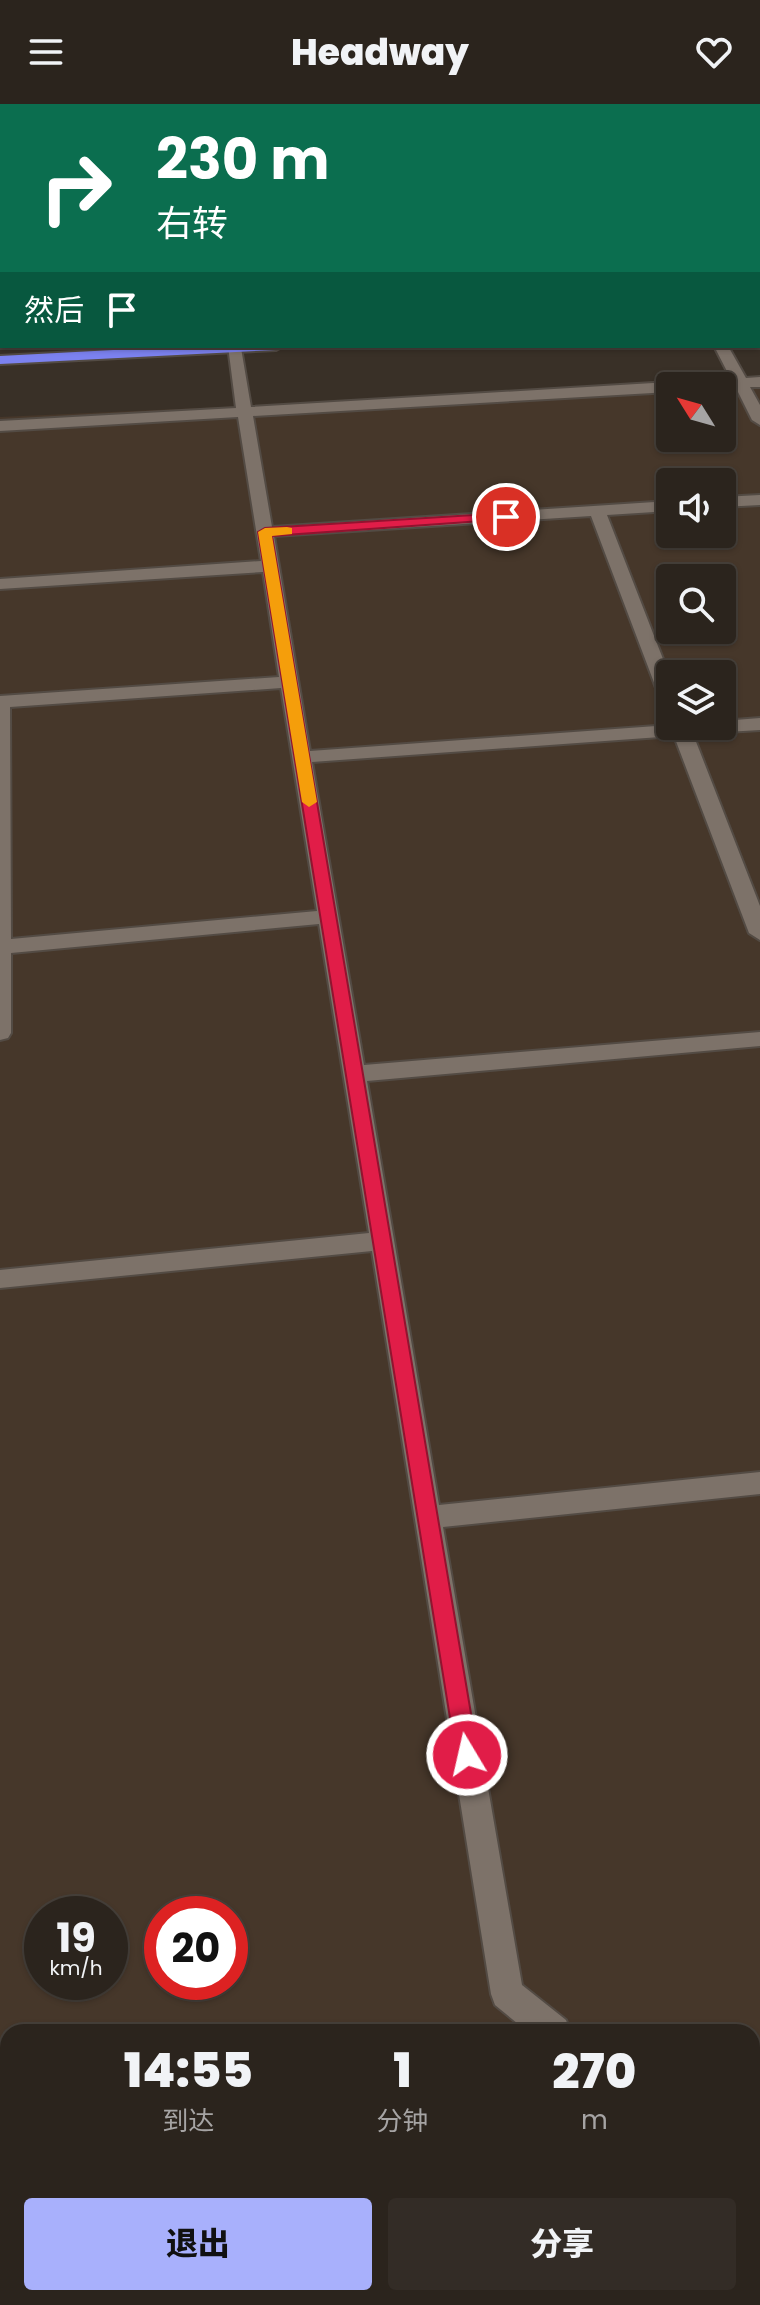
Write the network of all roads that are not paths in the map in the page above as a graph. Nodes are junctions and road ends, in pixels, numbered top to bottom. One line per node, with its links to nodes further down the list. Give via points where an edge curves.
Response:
1 (234, 348): 3 (highway); 8 (lane)
2 (722, 348): 6 (lane)
3 (0, 360)
4 (760, 382): 6 (lane)
5 (736, 383): 6 (lane)
6 (741, 383): 9 (lane)
7 (656, 388): 8 (lane)
8 (244, 412): 10 (lane); 15 (lane)
9 (760, 420)
10 (0, 426)
11 (760, 500): 12 (lane)
12 (736, 501)
13 (656, 507): 14 (lane)
14 (597, 511): 15 (lane); 18 (lane)
15 (265, 532): 16 (lane)
16 (270, 566): 17 (lane); 19 (lane)
17 (0, 584)
18 (656, 665)
19 (289, 682): 20 (lane); 25 (lane)
20 (0, 702): 28 (lane)
21 (760, 724): 22 (lane)
22 (736, 725)
23 (656, 730): 25 (lane)
24 (685, 740): 27 (lane)
25 (302, 757): 26 (lane)
26 (328, 917): 28 (lane); 31 (lane)
27 (760, 933)
28 (0, 947): 29 (lane)
29 (0, 1033)
30 (760, 1039): 31 (lane)
31 (354, 1074): 32 (lane)
32 (382, 1241): 33 (lane); 35 (lane)
33 (0, 1279)
34 (760, 1483): 35 (lane)
35 (427, 1517): 36 (lane, via 507,1994)
36 (544, 2024)

